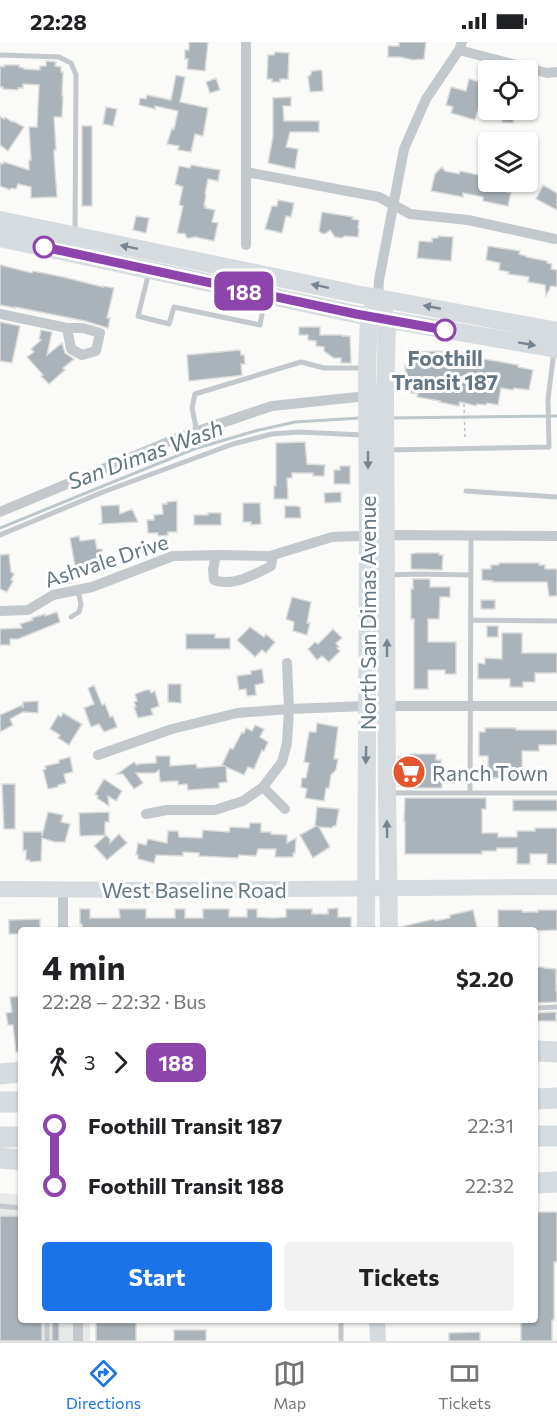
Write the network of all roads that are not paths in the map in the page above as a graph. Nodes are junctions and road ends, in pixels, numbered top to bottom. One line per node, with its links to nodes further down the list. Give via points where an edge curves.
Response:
1 (246, 42): 5 (street)
2 (460, 46): 4 (street, via 546,73); 6 (street, North San Dimas Avenue, via 426,99 404,149)
3 (0, 55): 8 (lane, via 59,57 71,63 76,75)
4 (557, 72)
5 (246, 172): 6 (street, via 379,196); 11 (street)
6 (394, 206): 10 (street, via 410,214 468,220); 14 (street, North San Dimas Avenue)
7 (0, 220): 8 (main road)
8 (75, 236): 14 (main road, one-way to 8)
9 (0, 238): 12 (main road)
10 (555, 239)
11 (246, 245)
12 (149, 270): 13 (main road); 13 (lane, via 138,316 169,324 174,308 260,325)
13 (266, 295): 16 (main road)
14 (378, 297): 16 (main road, North San Dimas Avenue); 17 (main road, North San Dimas Avenue); 19 (main road, one-way to 14)
15 (0, 314): 18 (street)
16 (369, 317): 17 (main road); 20 (main road, North San Dimas Avenue)
17 (387, 320): 19 (main road, one-way to 19); 23 (main road, North San Dimas Avenue)
18 (67, 328)
19 (556, 343): 21 (lane)
20 (367, 368): 23 (main road, North San Dimas Avenue); 24 (lane, via 324,368 301,362 195,394 192,408)
21 (550, 385): 22 (lane); 25 (lane, via 549,447)
22 (557, 386)
23 (374, 416): 24 (street, via 272,406); 25 (main road, North San Dimas Avenue); 29 (lane, via 233,444); 30 (main road, North San Dimas Avenue, one-way to 30)
24 (197, 432): 28 (street)
25 (386, 450): 30 (main road, North San Dimas Avenue)
26 (466, 491): 27 (lane)
27 (557, 497)
28 (0, 512)
29 (0, 535)
30 (377, 536): 31 (street, Ashvale Drive); 34 (street, Ashvale Drive, via 332,537); 35 (main road, North San Dimas Avenue); 43 (main road, North San Dimas Avenue)
31 (471, 536): 32 (street, Ashvale Drive); 36 (lane)
32 (557, 536)
33 (216, 555): 34 (street, Ashvale Drive); 34 (street, via 214,580 231,583 271,566); 37 (street, Ashvale Drive, via 173,556)
34 (273, 555)
35 (386, 575): 36 (lane); 44 (main road, North San Dimas Avenue, one-way to 35)
36 (471, 575): 40 (lane)
37 (78, 590): 38 (street, Ashvale Drive, via 53,595 28,610); 39 (lane, via 81,605)
38 (0, 611)
39 (71, 617)
40 (471, 620): 41 (lane); 45 (lane)
41 (557, 621)
42 (287, 663): 47 (street)
43 (367, 706): 44 (street); 47 (street); 56 (main road, North San Dimas Avenue, one-way to 56)
44 (387, 706): 45 (street); 50 (main road, North San Dimas Avenue)
45 (471, 706): 46 (street); 51 (lane)
46 (557, 706)
47 (289, 709): 48 (street, via 237,713 172,729); 49 (street, via 282,762)
48 (99, 755)
49 (263, 787): 53 (street); 54 (street, via 243,801 215,810)
50 (387, 793): 51 (lane); 57 (main road, North San Dimas Avenue, one-way to 50)
51 (470, 793): 52 (lane)
52 (557, 793)
53 (285, 809)
54 (146, 814)
55 (557, 887): 57 (main road, West Baseline Road)
56 (366, 888): 57 (main road, West Baseline Road); 59 (main road, West Baseline Road); 61 (main road, North San Dimas Avenue)
57 (388, 888): 62 (main road, North San Dimas Avenue)
58 (0, 889): 59 (main road, West Baseline Road)
59 (63, 890): 60 (street)
60 (63, 927)
61 (366, 927)
62 (389, 927)
63 (557, 1007): 64 (lane)
64 (538, 1008)
65 (538, 1051): 66 (highway)
66 (557, 1052)
67 (18, 1072): 68 (highway)
68 (0, 1074)
69 (557, 1098): 70 (highway)
70 (538, 1099)
71 (0, 1102): 72 (highway)
72 (18, 1102)
73 (0, 1115): 74 (highway)
74 (18, 1115)
75 (0, 1124): 76 (highway)
76 (18, 1124)
77 (538, 1124): 78 (highway)
78 (557, 1124)
79 (538, 1136): 80 (highway)
80 (557, 1136)
81 (0, 1137): 82 (highway)
82 (18, 1137)
83 (0, 1158): 84 (highway)
84 (18, 1160)
85 (557, 1182): 86 (highway)
86 (538, 1184)
87 (0, 1206): 88 (lane)
88 (18, 1208)
89 (48, 1323): 94 (lane)
90 (78, 1323): 95 (street)
91 (341, 1323): 96 (lane)
92 (377, 1323): 93 (main road)
93 (377, 1340)
94 (47, 1341)
95 (78, 1341)
96 (341, 1341)

